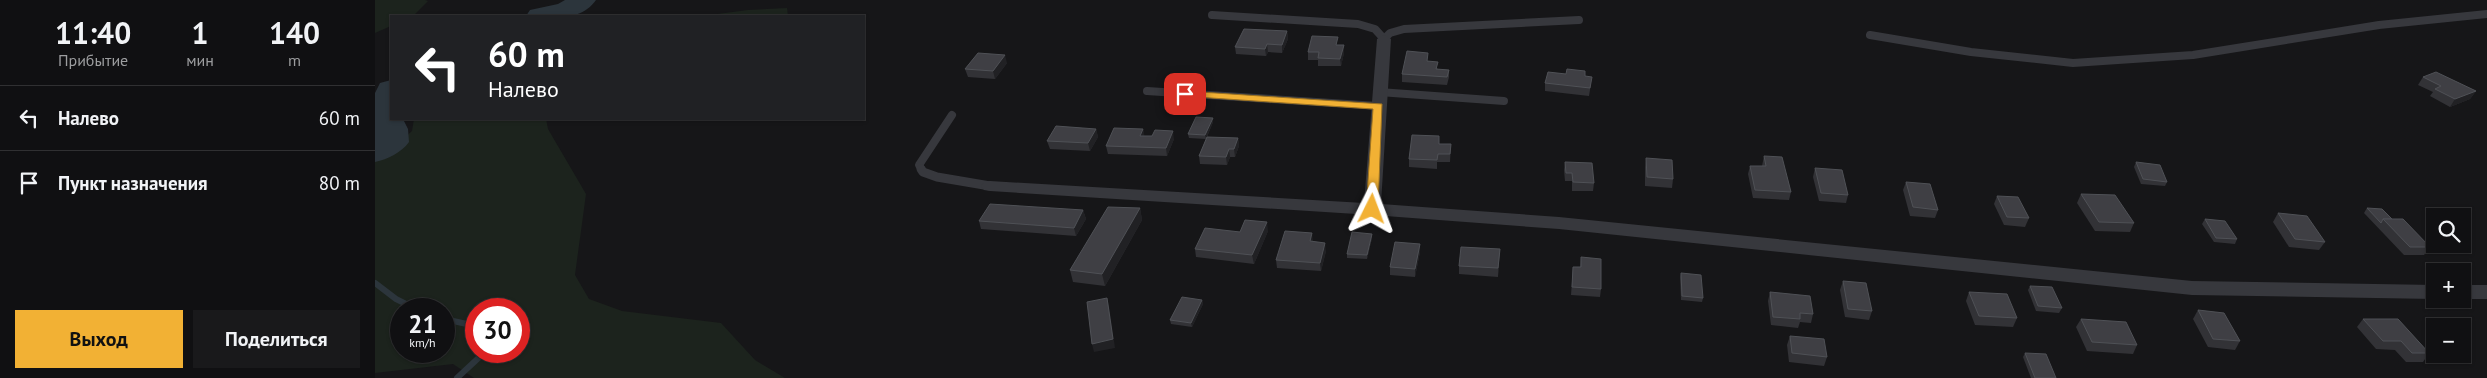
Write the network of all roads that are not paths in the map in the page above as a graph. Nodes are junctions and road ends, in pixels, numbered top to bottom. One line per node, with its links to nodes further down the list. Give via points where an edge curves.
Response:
1 (2487, 14): 4 (lane, via 2379,25 2193,54 2073,63 1980,53)
2 (1212, 15): 5 (lane, via 1353,22 1377,29)
3 (1579, 20): 5 (lane, via 1403,29)
4 (1870, 35)
5 (1384, 39): 7 (street)
6 (1147, 91): 7 (lane)
7 (1379, 99): 8 (lane); 11 (street)
8 (1504, 101)
9 (952, 115): 10 (lane, via 919,165 923,172 937,177)
10 (990, 186): 11 (street)
11 (1372, 209): 12 (street, via 1559,223 2192,288)
12 (2426, 292)
13 (2471, 292): 14 (street)
14 (2487, 292)

